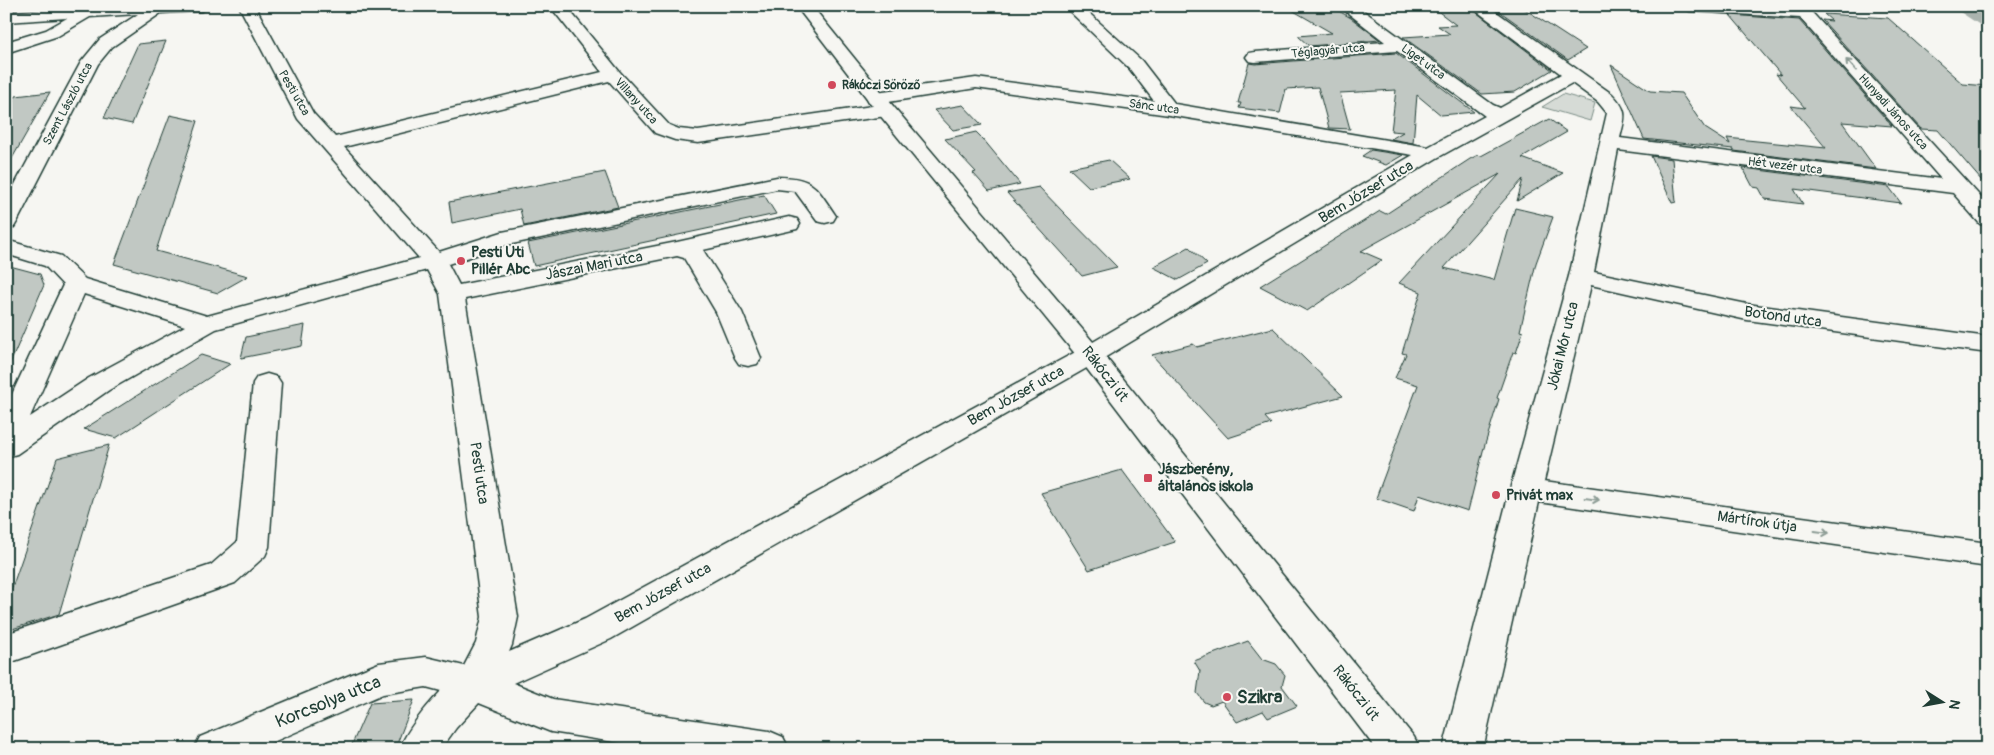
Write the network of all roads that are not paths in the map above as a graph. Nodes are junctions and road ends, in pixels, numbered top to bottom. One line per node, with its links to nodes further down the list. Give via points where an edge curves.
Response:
1 (201, 6): 9 (street)
2 (247, 6): 22 (street, Pesti utca, via 306,115)
3 (558, 6): 16 (street)
4 (804, 6): 18 (street, Rákóczi út)
5 (1347, 6): 13 (street, Liget utca)
6 (1478, 6): 17 (street, Jókai Mór utca)
7 (1690, 6): 10 (street)
8 (1078, 7): 19 (street, via 1135,64)
9 (156, 9): 11 (street); 27 (street, Szent László utca, via 106,43 90,62)
10 (1800, 10): 24 (street, Hunyadi János utca, one-way to 10)
11 (90, 12): 12 (street); 14 (street, via 52,33)
12 (6, 17)
13 (1400, 46): 15 (street, Téglagyár utca); 20 (street, Liget utca)
14 (6, 48)
15 (1255, 57)
16 (613, 75): 18 (street, Villany utca, via 662,129 682,136 698,137); 22 (street, Villany utca)
17 (1576, 77): 20 (street, Bem József utca, via 1568,78); 21 (street, Jókai Mór utca, via 1613,106 1616,113)
18 (881, 104): 19 (street, Sánc utca, via 976,83); 37 (street, Rákóczi út)
19 (1169, 109): 23 (street, Sánc utca)
20 (1500, 115): 23 (street, Bem József utca)
21 (1609, 143): 24 (street, Hét vezér utca); 32 (street, Jókai Mór utca)
22 (331, 144): 31 (street, Pesti utca)
23 (1430, 154): 37 (street, Bem József utca)
24 (1961, 188): 26 (street, Hunyadi János utca)
25 (825, 216): 31 (street, via 803,186 777,183 502,238)
26 (1988, 219)
27 (6, 222)
28 (789, 224): 30 (street, Jászai Mari utca)
29 (6, 246): 33 (street, via 53,261)
30 (677, 249): 34 (street, Jászai Mari utca); 38 (street, via 693,253 729,312)
31 (434, 261): 34 (street, Pesti utca); 35 (street)
32 (1581, 276): 36 (street, Botond utca, via 1746,312); 42 (street, Jókai Mór utca)
33 (76, 284): 35 (street); 40 (street)
34 (452, 294): 45 (street, Pesti utca, via 500,617 494,645)
35 (207, 324): 41 (street, via 99,384)
36 (1988, 345)
37 (1090, 355): 45 (street, Bem József utca, via 598,629); 49 (street, Rákóczi út)
38 (748, 358)
39 (267, 383): 44 (street, via 253,548 224,574)
40 (6, 439)
41 (6, 448)
42 (1526, 489): 43 (street, Mártírok útja, one-way to 43); 50 (street, Jókai Mór utca)
43 (1988, 555)
44 (6, 649)
45 (474, 684): 46 (street, Korcsolya utca, via 426,672 379,679); 47 (street, via 442,716); 48 (street, Korcsolya utca, via 551,715)
46 (214, 749)
47 (419, 749)
48 (769, 749)
49 (1400, 749)
50 (1463, 749)

